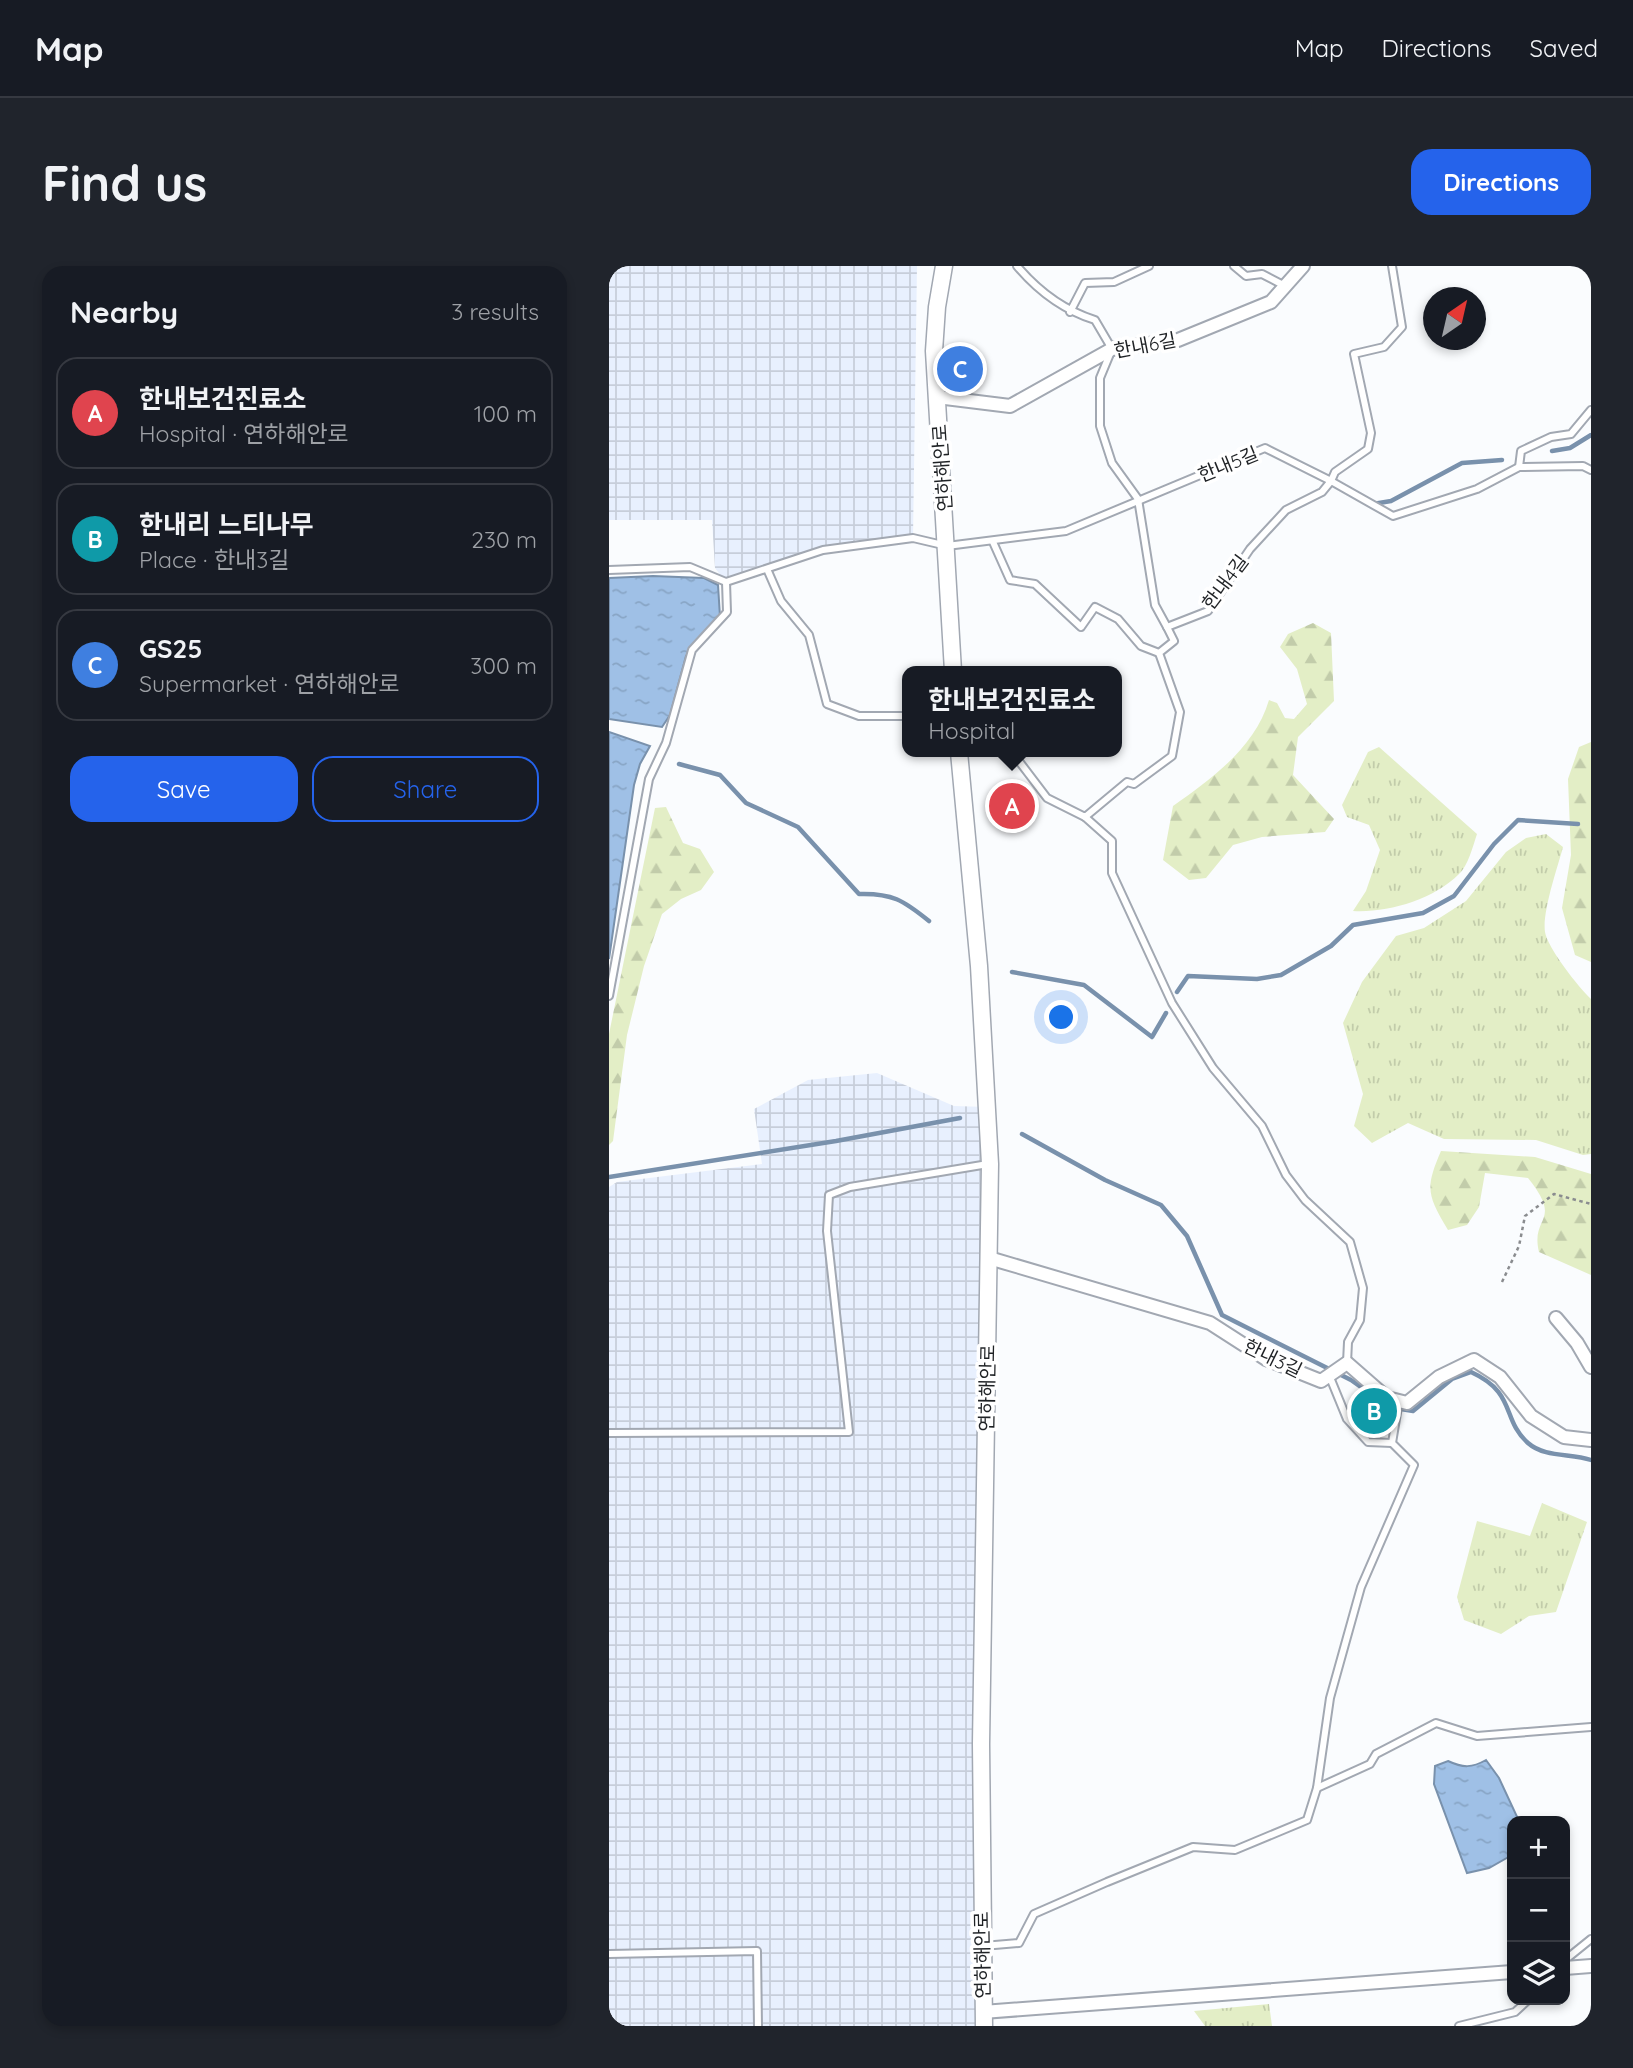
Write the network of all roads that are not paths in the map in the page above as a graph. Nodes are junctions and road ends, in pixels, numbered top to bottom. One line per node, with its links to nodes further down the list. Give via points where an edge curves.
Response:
1 (944, 266): 10 (street, 연하해안로, via 937,307)
2 (1017, 266): 8 (lane, via 1032,284)
3 (1149, 266): 8 (lane, via 1114,282 1085,283)
4 (1234, 266): 7 (lane, via 1246,276 1262,274)
5 (1303, 266): 7 (street, 한내6길)
6 (1392, 266): 14 (lane, via 1402,327 1384,347 1353,354 1371,433 1368,449 1335,472)
7 (1285, 286): 9 (street, 한내6길, via 1271,302 1178,340)
8 (1070, 312): 9 (lane, via 1095,320)
9 (1112, 349): 10 (street, 한내6길, via 1010,406); 15 (lane, via 1100,378 1100,426 1112,463)
10 (937, 397): 17 (street, 연하해안로)
11 (1591, 410): 12 (lane, via 1571,435 1551,437 1521,451)
12 (1519, 467): 13 (lane, via 1583,466); 14 (lane, via 1477,489 1393,516)
13 (1591, 470)
14 (1331, 481): 15 (lane, 한내5길, via 1265,448); 21 (lane, 한내4길, via 1322,492 1286,510 1250,549 1208,611)
15 (1138, 499): 16 (lane, 한내5길, via 1066,531); 21 (lane, via 1155,605)
16 (993, 542): 17 (lane, 한내5길); 22 (lane, via 1010,580 1035,584 1081,627 1095,607 1118,618 1141,646)
17 (947, 546): 18 (lane, 한내5길, via 913,538 823,550); 23 (street, 연하해안로)
18 (767, 569): 20 (lane, 한내5길); 24 (lane, via 781,601 809,635 827,704 859,716)
19 (609, 570): 20 (lane, via 690,567)
20 (726, 582): 28 (lane, via 727,612 692,650 666,743 649,779)
21 (1167, 627): 22 (lane, via 1174,641)
22 (1159, 653): 27 (lane, via 1180,712 1172,756 1134,784 1127,782)
23 (953, 666)
24 (902, 716)
25 (959, 757): 29 (street, 연하해안로, via 979,966)
26 (1016, 757): 27 (lane, via 1047,798)
27 (1085, 817): 32 (lane, via 1112,841 1112,873 1172,1003 1213,1068 1262,1126 1286,1175 1305,1200 1350,1242 1363,1288 1360,1320 1347,1342)
28 (609, 996)
29 (990, 1164): 30 (street, 연하해안로); 36 (lane, via 850,1187 829,1195 827,1231 849,1432)
30 (989, 1258): 34 (street, 한내3길, via 1210,1323 1266,1359 1321,1381); 42 (street, 연하해안로)
31 (1556, 1318): 33 (street)
32 (1347, 1363): 34 (street, 한내3길); 35 (street, via 1387,1398)
33 (1591, 1367)
34 (1329, 1375): 38 (lane, via 1347,1419 1368,1442)
35 (1399, 1401): 37 (street, via 1407,1403 1439,1377 1475,1360 1500,1377 1531,1416 1564,1437); 38 (lane)
36 (609, 1433)
37 (1591, 1440)
38 (1392, 1443): 40 (lane, via 1414,1465 1361,1587 1330,1698)
39 (1591, 1727): 40 (lane, via 1477,1736 1436,1723 1376,1754 1370,1764)
40 (1317, 1788): 42 (lane, via 1307,1821 1235,1850 1193,1847 1034,1914 1019,1942)
41 (1591, 1940): 44 (lane)
42 (981, 1946): 49 (street, 연하해안로)
43 (609, 1954): 50 (lane, via 757,1951)
44 (1570, 1956)
45 (1591, 1966): 46 (street)
46 (1570, 1968)
47 (1507, 1972): 49 (street)
48 (1523, 2005): 51 (lane, via 1515,2012)
49 (984, 2019)
50 (758, 2026)
51 (1459, 2026)

